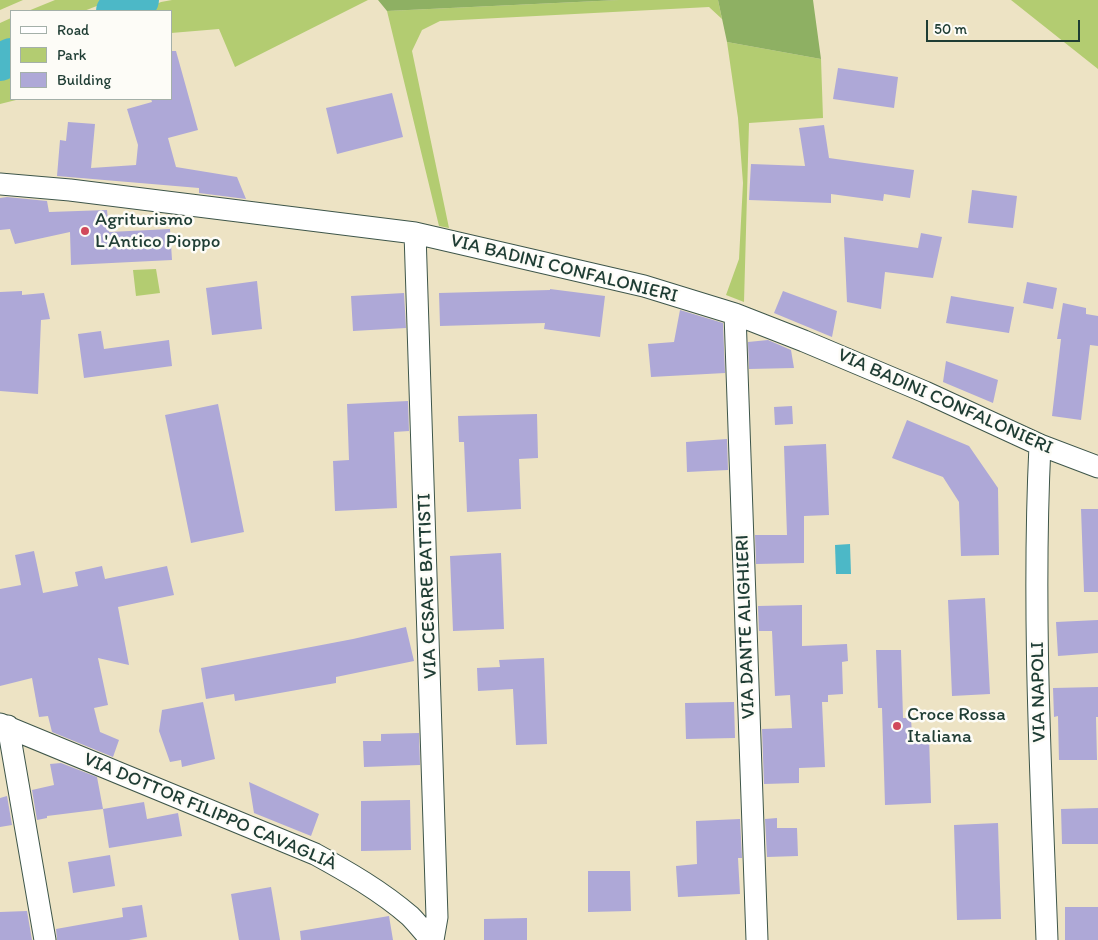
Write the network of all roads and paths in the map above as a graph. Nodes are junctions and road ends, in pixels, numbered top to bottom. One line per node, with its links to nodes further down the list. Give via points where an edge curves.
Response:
1 (0, 184): 2 (street, VIA BADINI CONFALONIERI)
2 (415, 233): 3 (street, VIA BADINI CONFALONIERI, via 644,286); 8 (street, VIA CESARE BATTISTI, via 438,916)
3 (735, 314): 4 (street, VIA BADINI CONFALONIERI, via 916,388); 9 (street, VIA DANTE ALIGHIERI)
4 (1040, 444): 5 (street, VIA BADINI CONFALONIERI); 10 (street, VIA NAPOLI, via 1037,508 1039,715)
5 (1098, 467)
6 (4, 725): 7 (street); 8 (street, VIA DOTTOR FILIPPO CAVAGLIÀ, via 315,854 381,893 411,917)
7 (45, 940)
8 (432, 940)
9 (757, 940)
10 (1047, 940)

